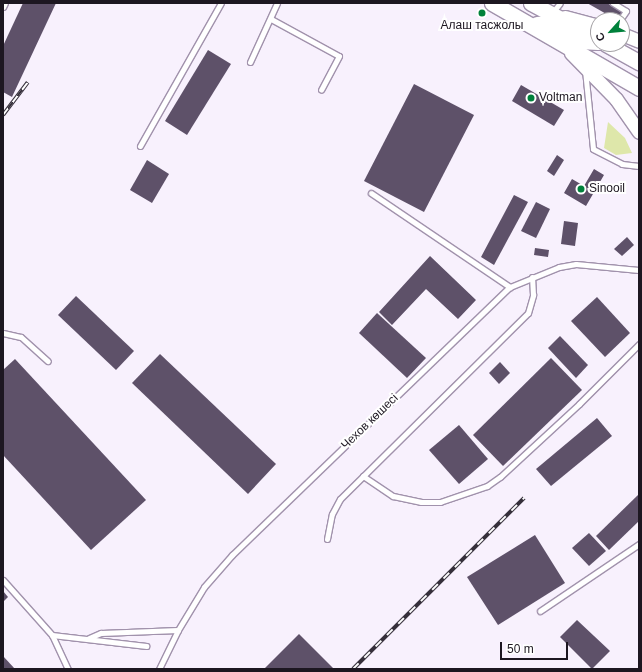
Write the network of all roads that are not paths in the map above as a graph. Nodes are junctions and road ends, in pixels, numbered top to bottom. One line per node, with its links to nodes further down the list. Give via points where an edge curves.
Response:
1 (5, 3): 8 (lane)
2 (221, 3): 24 (lane)
3 (277, 3): 11 (lane)
4 (492, 3): 13 (main road)
5 (508, 3): 7 (main road, via 526,12)
6 (613, 3): 10 (lane)
7 (533, 4): 9 (main road)
8 (3, 7)
9 (556, 10): 12 (main road); 14 (main road)
10 (625, 12)
11 (271, 19): 18 (lane); 22 (lane, via 339,56)
12 (590, 23)
13 (535, 26): 15 (main road, via 548,23 579,41); 16 (main road)
14 (590, 34)
15 (590, 40)
16 (563, 45): 20 (main road); 21 (main road)
17 (621, 52): 19 (main road)
18 (250, 62)
19 (639, 62)
20 (584, 65): 23 (main road, via 616,99); 25 (lane, via 593,149 622,164)
21 (639, 88)
22 (321, 90)
23 (639, 132)
24 (140, 146)
25 (639, 166)
26 (371, 193): 29 (lane)
27 (639, 270): 28 (lane, Чехов көшесі, via 576,264)
28 (532, 277): 29 (lane, Чехов көшесі); 33 (lane, via 533,295 528,313)
29 (510, 287): 38 (lane, Чехов көшесі, via 232,555 204,587)
30 (3, 333): 32 (lane, via 21,337)
31 (639, 344): 33 (lane, via 579,404 487,486 440,502 421,502 393,496)
32 (48, 361)
33 (363, 476): 34 (lane, via 340,499 332,514)
34 (327, 539)
35 (639, 544): 37 (lane)
36 (3, 580): 39 (lane)
37 (540, 611)
38 (178, 630): 40 (lane, via 101,633); 43 (lane, Чехов көшесі)
39 (52, 636): 40 (lane); 42 (lane)
40 (89, 638): 41 (lane)
41 (146, 646)
42 (68, 669)
43 (159, 669)

